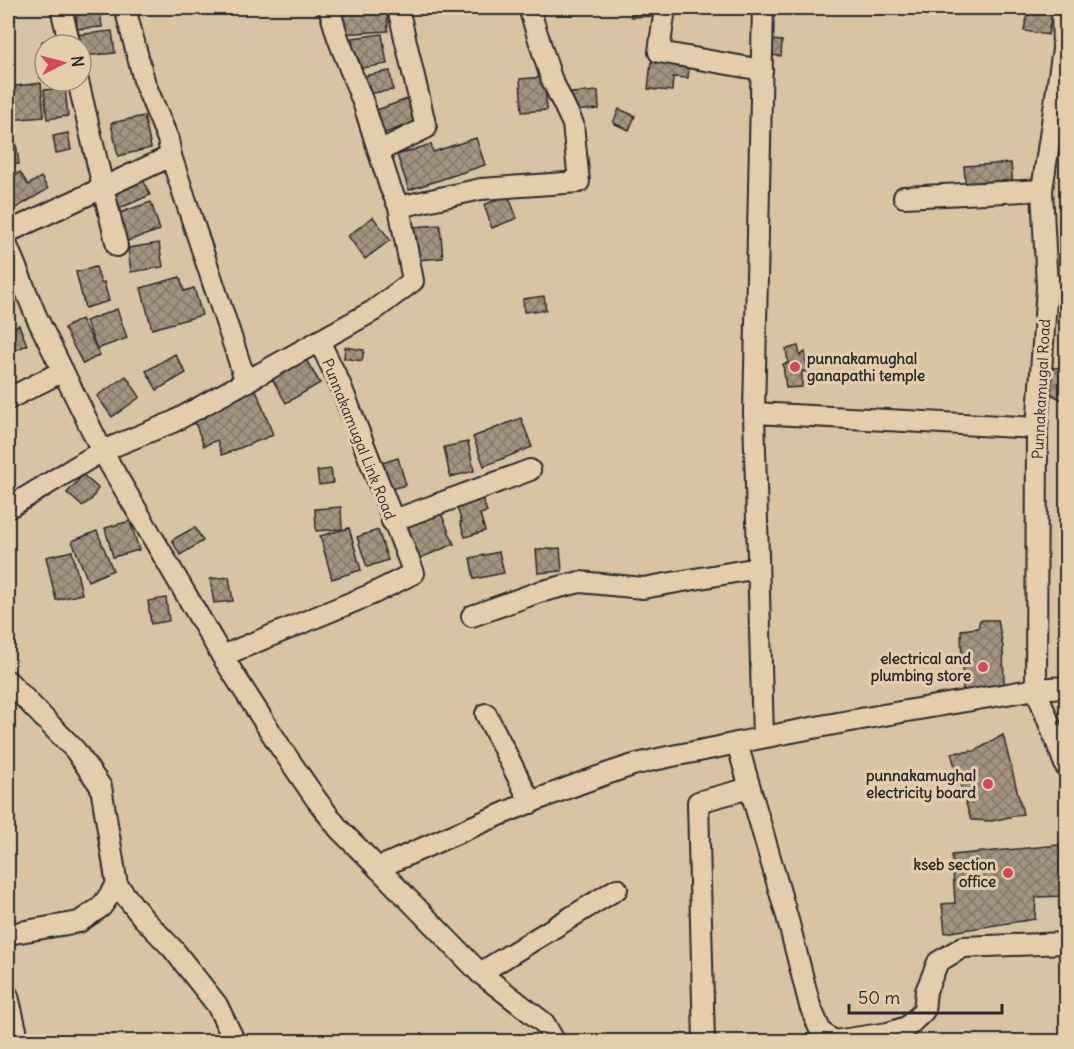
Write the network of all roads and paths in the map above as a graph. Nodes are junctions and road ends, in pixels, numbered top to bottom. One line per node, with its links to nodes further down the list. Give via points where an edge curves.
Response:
1 (61, 8): 9 (street)
2 (125, 8): 13 (street, via 145,84)
3 (329, 8): 12 (street, Punnakamugal Link Road)
4 (398, 8): 12 (street, via 426,128)
5 (529, 8): 17 (street, via 551,78 573,124 579,182 481,189)
6 (665, 8): 10 (street, via 659,52)
7 (763, 8): 10 (street)
8 (1064, 13): 15 (street, Punnakamugal Road, via 1063,49)
9 (67, 33)
10 (762, 70): 27 (street)
11 (81, 93): 14 (street)
12 (379, 151): 17 (street, Punnakamugal Link Road)
13 (171, 156): 14 (street); 25 (street)
14 (104, 187): 18 (street); 19 (street)
15 (1042, 190): 16 (street); 22 (street, Punnakamugal Road)
16 (904, 197)
17 (399, 207): 23 (street, Punnakamugal Link Road, via 413,281 373,311)
18 (8, 232)
19 (117, 246)
20 (8, 248): 24 (street)
21 (1066, 285): 22 (street)
22 (1047, 287): 28 (street, Punnakamugal Road)
23 (319, 341): 25 (street); 32 (street, Punnakamugal Link Road, via 340,384)
24 (63, 371): 26 (street); 29 (street)
25 (246, 382): 29 (street, via 173,422)
26 (8, 399)
27 (754, 413): 28 (street); 33 (street)
28 (1037, 429): 38 (street, Punnakamugal Road)
29 (102, 452): 31 (street); 35 (street)
30 (530, 470): 32 (street)
31 (8, 508)
32 (392, 521): 35 (street, Punnakamugal Link Road, via 414,573)
33 (758, 568): 34 (street, via 643,588 580,582); 40 (street)
34 (472, 616)
35 (222, 656): 45 (street, via 316,799)
36 (8, 681): 46 (street, via 75,750 101,787)
37 (1066, 687): 38 (street)
38 (1036, 689): 40 (street); 42 (street, Punnakamugal Road)
39 (486, 714): 44 (street)
40 (763, 737): 41 (street)
41 (737, 743): 43 (street); 44 (street, via 631,766)
42 (1066, 767)
43 (750, 788): 49 (street, via 810,1006 821,1032 834,1041 907,1027 924,1011 926,991 938,962 963,947); 55 (street, via 698,802)
44 (531, 803): 45 (street)
45 (378, 868): 50 (street)
46 (117, 885): 48 (street, via 101,907 79,922); 53 (street, via 217,1005)
47 (617, 889): 50 (street)
48 (8, 934)
49 (1066, 944)
50 (480, 973): 54 (street, via 544,1023)
51 (8, 996): 52 (street)
52 (15, 1041)
53 (235, 1041)
54 (555, 1041)
55 (704, 1041)

